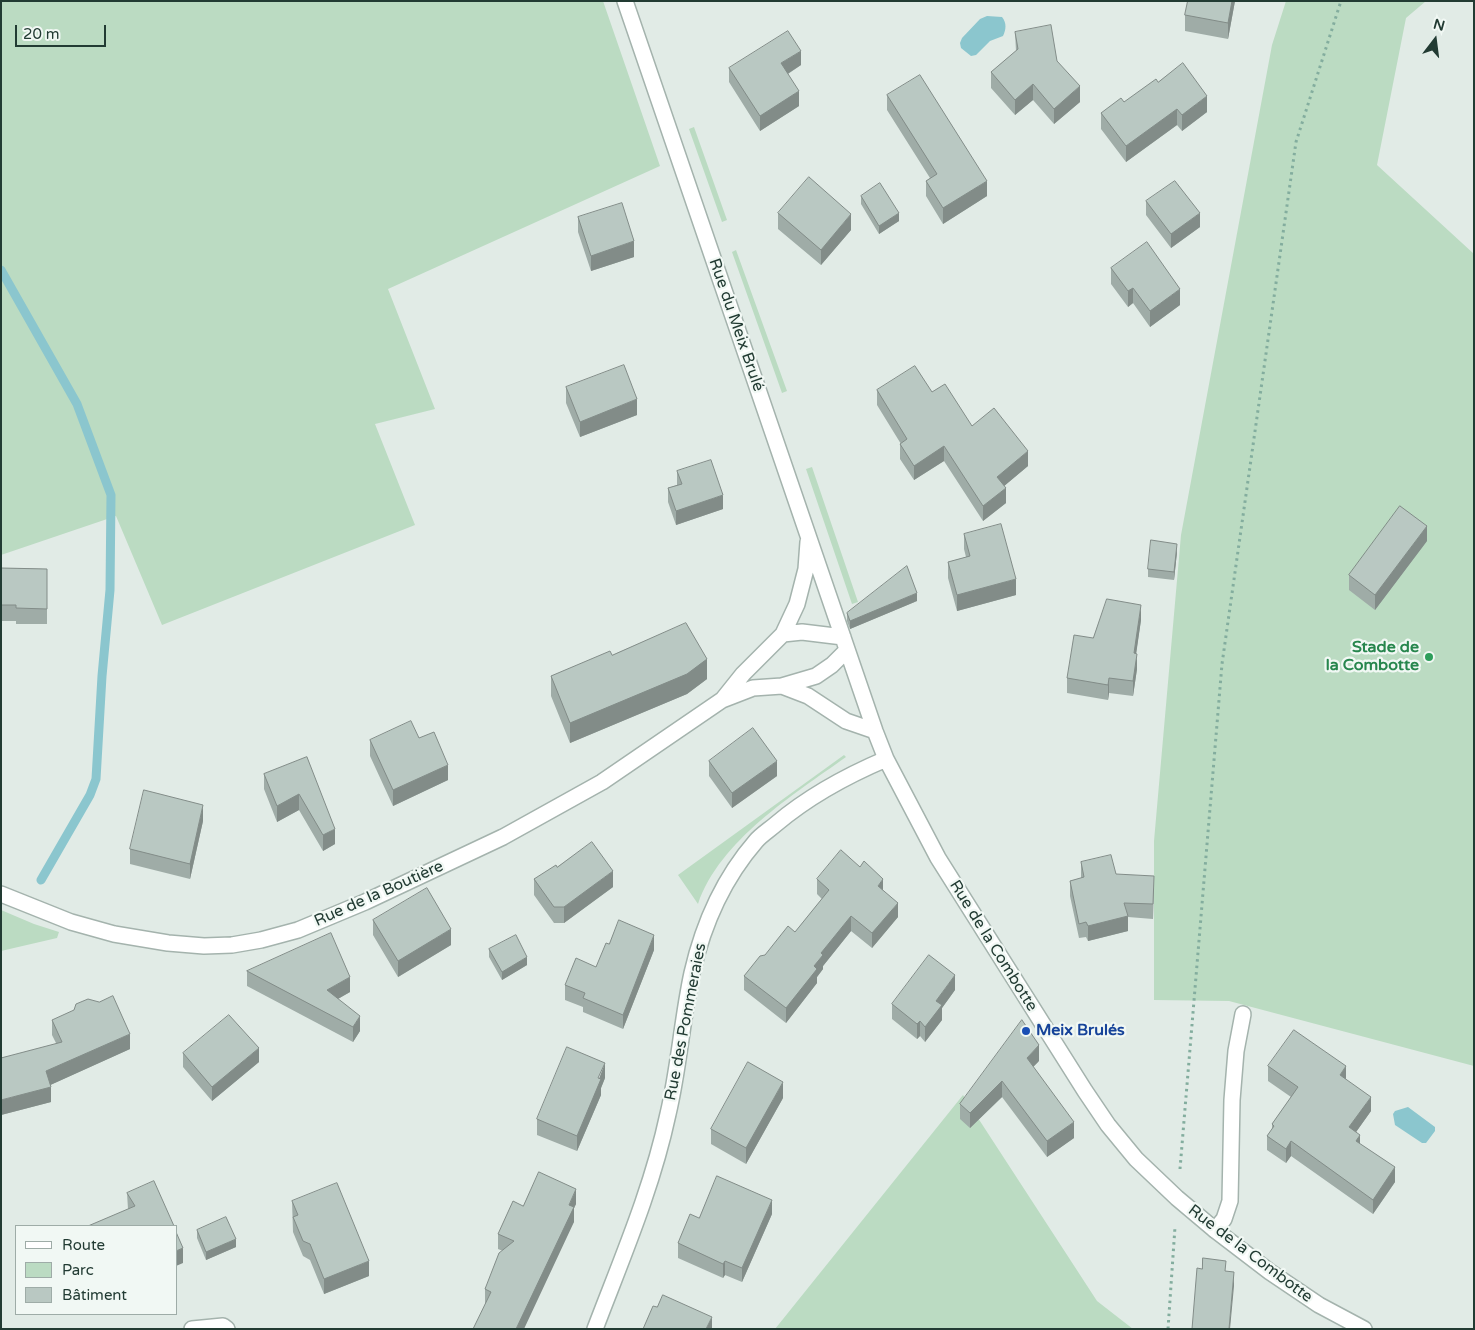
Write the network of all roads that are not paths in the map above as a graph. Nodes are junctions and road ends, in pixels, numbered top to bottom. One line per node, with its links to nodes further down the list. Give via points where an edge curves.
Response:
1 (625, 1): 2 (street, Rue du Meix Brulé)
2 (808, 535): 3 (street, Rue de la Boutière, via 806,569 797,604); 4 (street, Rue du Meix Brulé)
3 (783, 634): 4 (street, via 802,632); 6 (street, Rue de la Boutière)
4 (845, 643): 5 (street, Rue de la Boutière, via 832,665 816,676); 7 (street, Rue de la Combotte)
5 (782, 686): 6 (street, Rue de la Boutière, via 753,688); 7 (street, Rue de la Boutière, via 808,696 846,721)
6 (722, 700): 9 (street, Rue de la Boutière, via 602,782 503,837 365,902 261,940 204,946 114,934 71,922)
7 (875, 731): 8 (street, Rue de la Combotte)
8 (886, 759): 11 (street, Rue de la Combotte, via 938,858 1094,1105 1136,1158); 14 (street, Rue des Pommeraies, via 836,782 795,808 757,840 720,896 701,939 692,974 658,1157)
9 (1, 894)
10 (1242, 1014): 11 (street, via 1232,1100 1230,1200 1224,1219)
11 (1215, 1230): 15 (street, Rue de la Combotte, via 1311,1300)
12 (192, 1329): 13 (street, via 223,1326)
13 (227, 1329)
14 (595, 1329)
15 (1364, 1329)

